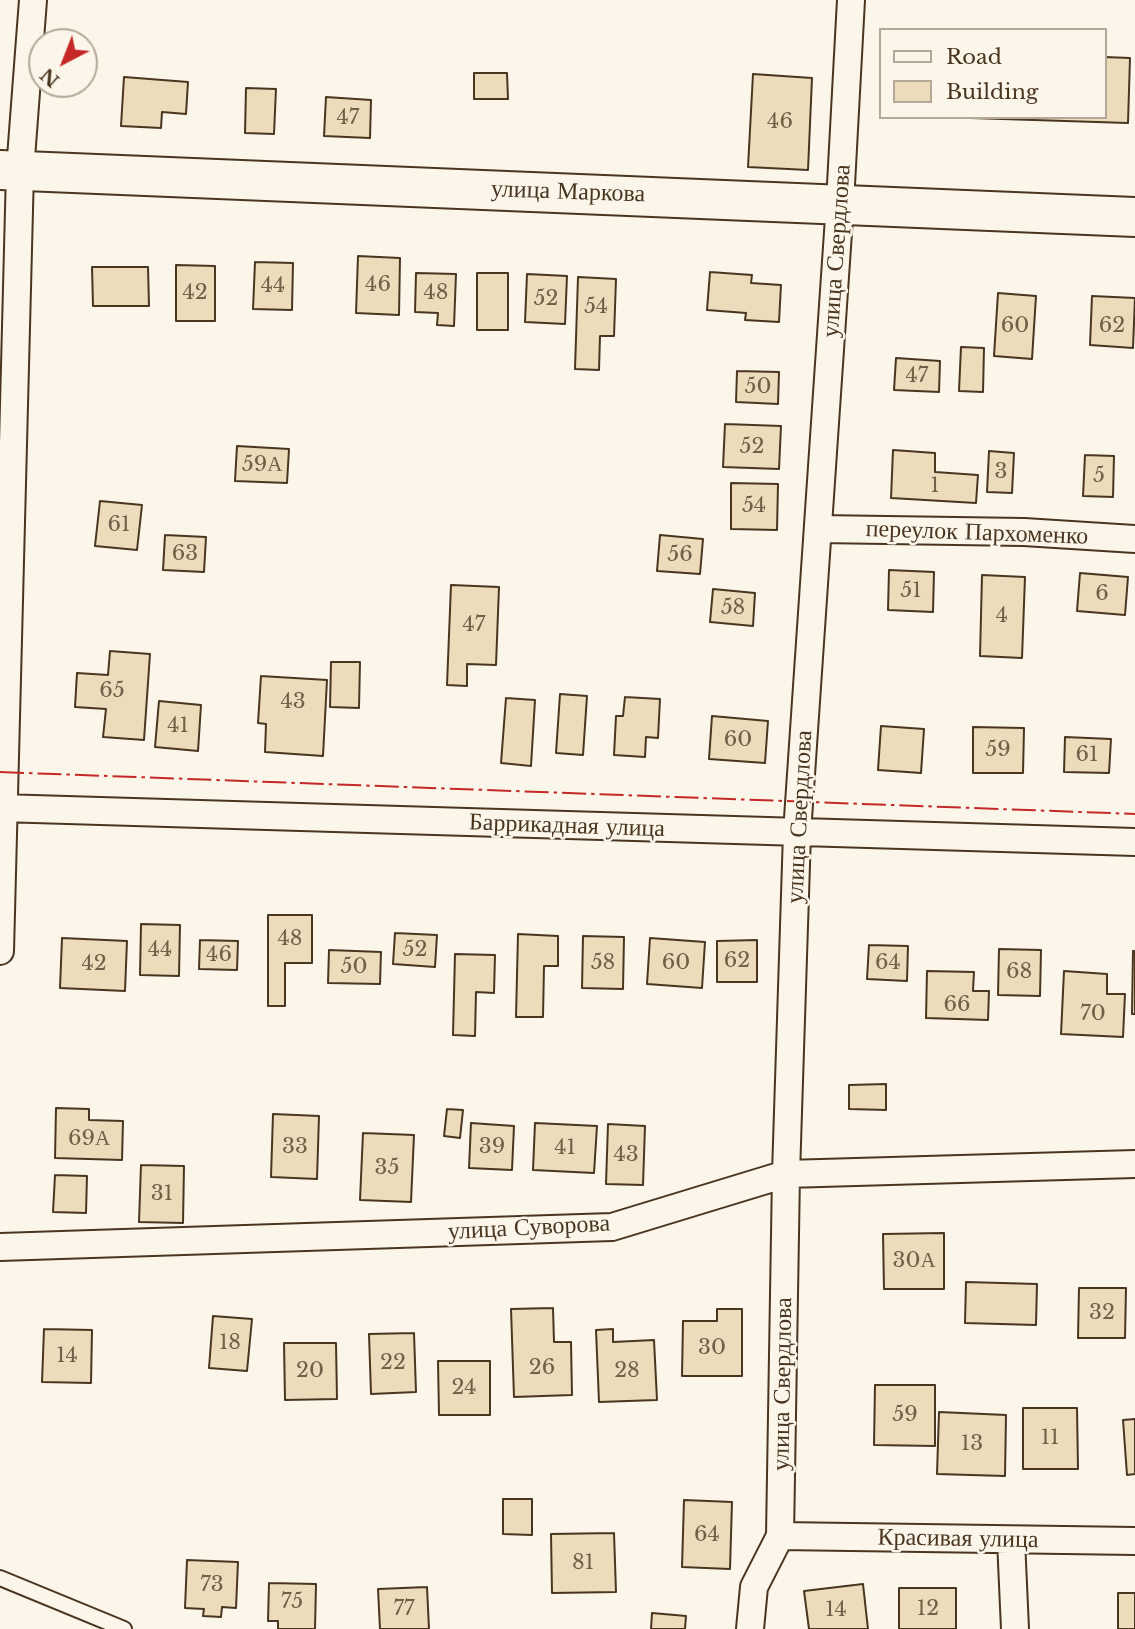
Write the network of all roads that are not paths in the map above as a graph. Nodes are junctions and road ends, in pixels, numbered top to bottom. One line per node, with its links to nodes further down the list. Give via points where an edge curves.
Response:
1 (33, 0): 3 (street)
2 (851, 0): 4 (street, улица Свердлова)
3 (10, 171): 4 (street, улица Маркова); 8 (street)
4 (840, 203): 5 (street, улица Маркова); 6 (street, улица Свердлова)
5 (1135, 217)
6 (818, 529): 7 (street, переулок Пархоменко); 9 (street, улица Свердлова)
7 (1135, 539)
8 (3, 808): 9 (street, Баррикадная улица); 11 (street)
9 (797, 833): 10 (street, Баррикадная улица); 13 (street, улица Свердлова)
10 (1135, 842)
11 (0, 951)
12 (1135, 1164): 13 (street, улица Суворова)
13 (786, 1174): 14 (street, улица Суворова, via 612,1227); 15 (street, улица Свердлова)
14 (0, 1247)
15 (780, 1536): 16 (street, Красивая улица); 20 (street, улица Свердлова, via 754,1587)
16 (1011, 1540): 17 (street, Красивая улица); 21 (street)
17 (1135, 1541)
18 (0, 1578): 19 (lane)
19 (124, 1629)
20 (750, 1629)
21 (1015, 1629)

